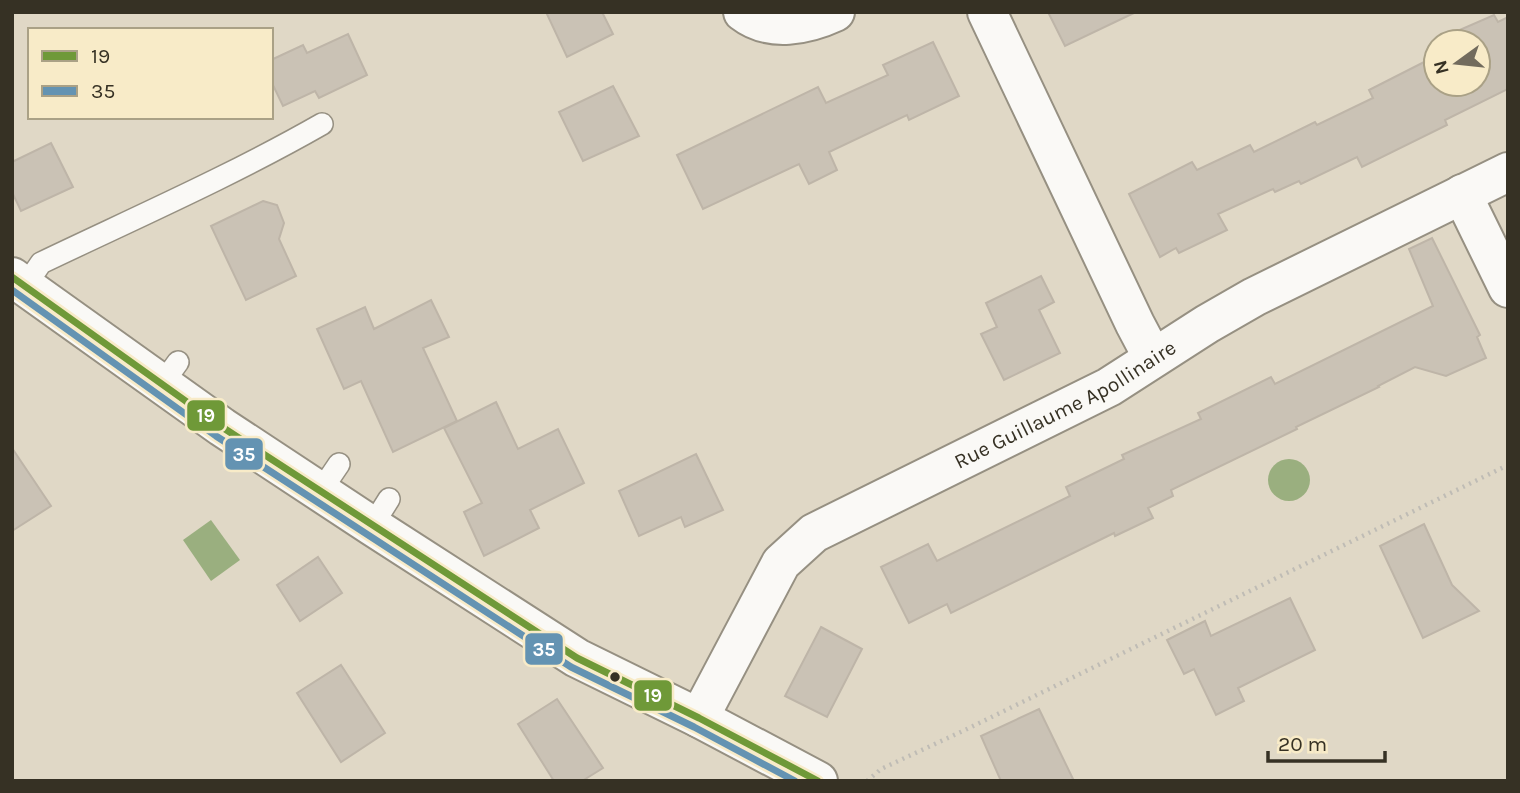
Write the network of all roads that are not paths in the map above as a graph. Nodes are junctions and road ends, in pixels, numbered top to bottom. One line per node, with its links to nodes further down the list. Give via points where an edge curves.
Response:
1 (743, 12): 3 (street, via 769,23)
2 (987, 12): 9 (street)
3 (816, 27)
4 (322, 124): 7 (lane, via 270,154 41,263)
5 (1508, 172): 6 (street, Rue Guillaume Apollinaire)
6 (1462, 194): 8 (street); 9 (street, Rue Guillaume Apollinaire, via 1254,297)
7 (19, 282): 10 (street, via 170,373 222,427 329,478 380,512 577,658)
8 (1508, 288)
9 (1153, 358): 10 (street, Rue Guillaume Apollinaire, via 1109,387 1020,418 814,533 781,563)
10 (699, 718): 11 (street)
11 (818, 781)

